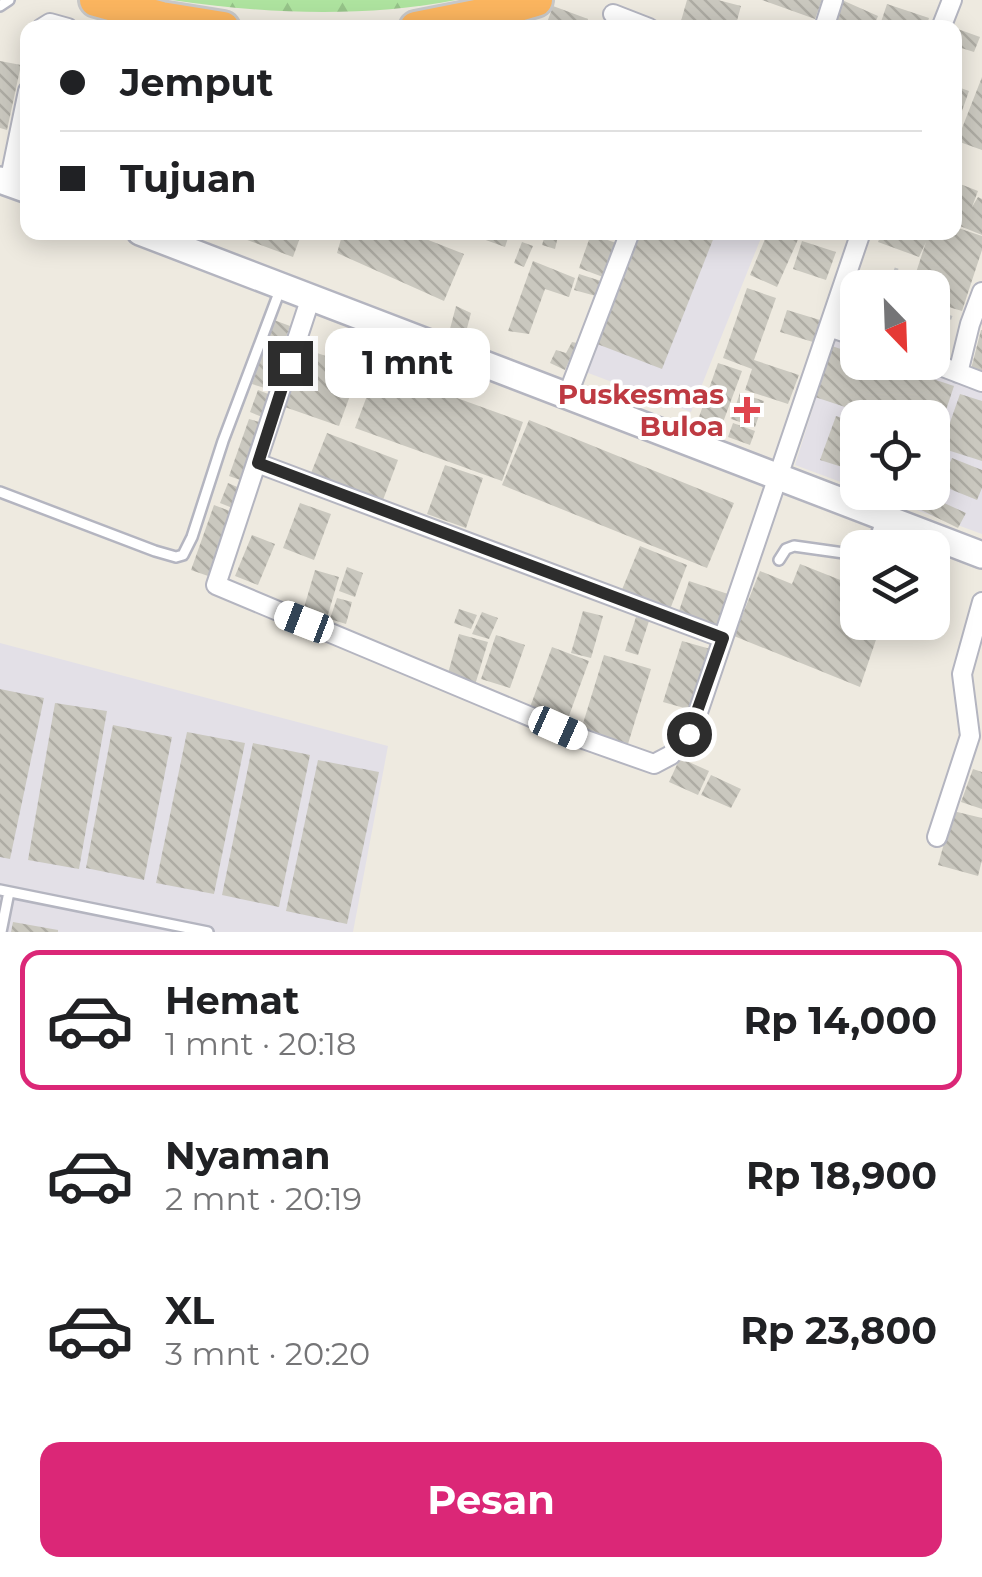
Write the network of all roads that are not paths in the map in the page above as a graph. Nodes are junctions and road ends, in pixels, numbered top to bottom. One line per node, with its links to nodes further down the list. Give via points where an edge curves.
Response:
1 (10, 0): 4 (lane)
2 (96, 0): 6 (highway)
3 (536, 0): 7 (highway)
4 (0, 6)
5 (613, 14): 8 (street)
6 (173, 20)
7 (456, 20)
8 (628, 20)
9 (20, 138): 10 (street)
10 (12, 184)
11 (161, 240): 14 (main road)
12 (621, 240): 22 (street)
13 (857, 240): 17 (street)
14 (282, 286): 16 (main road); 25 (lane, via 183,555)
15 (982, 292): 20 (street)
16 (311, 297): 22 (main road); 23 (street)
17 (829, 327): 18 (street); 24 (street)
18 (840, 331)
19 (950, 370): 20 (street)
20 (958, 373): 21 (street)
21 (982, 382)
22 (568, 394): 24 (main road)
23 (258, 463): 32 (street); 32 (street, via 217,587 644,762 666,760 689,734)
24 (777, 477): 26 (main road); 32 (street)
25 (0, 492)
26 (882, 517): 27 (lane); 29 (main road)
27 (878, 530)
28 (840, 552): 30 (lane, via 794,546)
29 (982, 555)
30 (779, 560)
31 (982, 602): 33 (street, via 962,674 970,736)
32 (723, 638)
33 (937, 837)
34 (4, 891): 35 (lane); 36 (lane)
35 (1, 932)
36 (208, 932)

